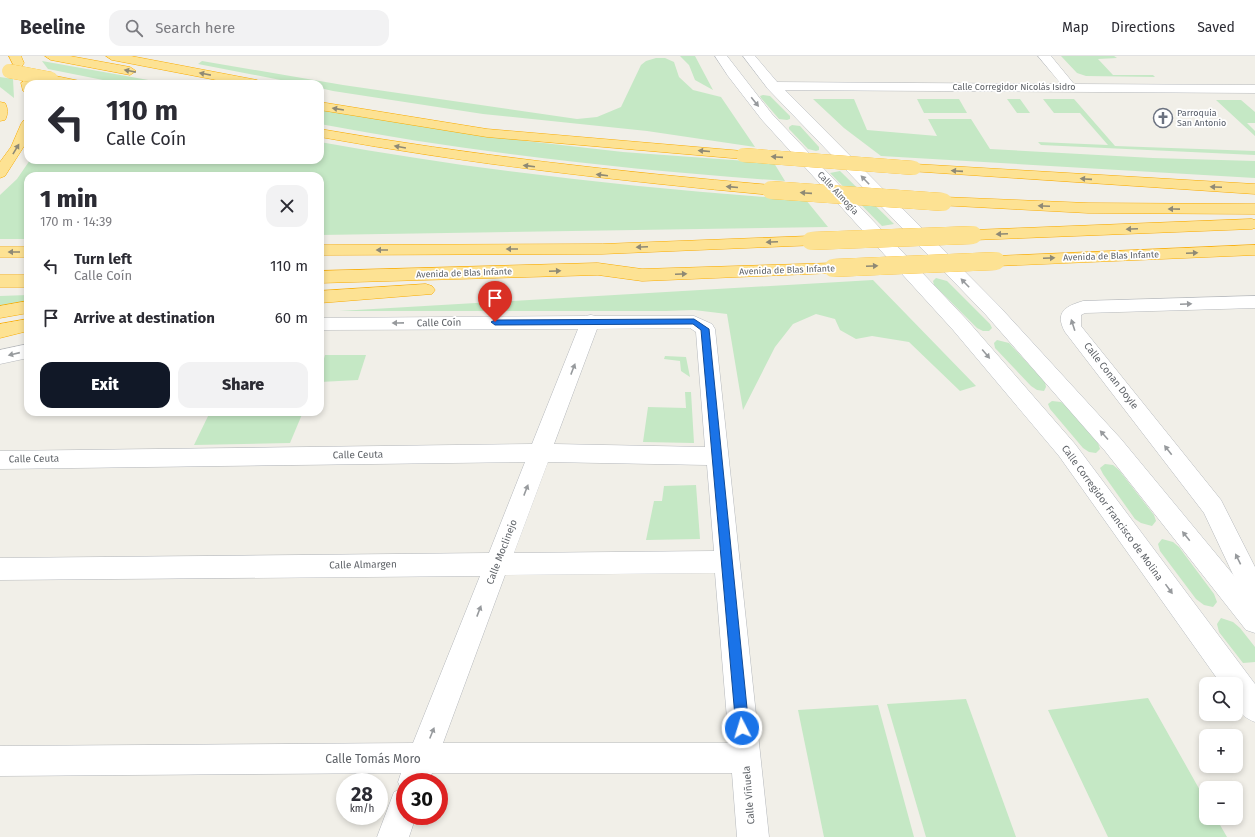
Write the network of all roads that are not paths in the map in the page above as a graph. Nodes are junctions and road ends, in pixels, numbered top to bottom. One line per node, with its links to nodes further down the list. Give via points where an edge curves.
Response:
1 (51, 56): 8 (highway, one-way to 1)
2 (112, 56): 9 (highway, one-way to 2)
3 (721, 56): 11 (street, Calle Almogía)
4 (749, 56): 10 (street)
5 (1044, 56): 12 (street)
6 (10, 65): 7 (highway, bridge)
7 (56, 80)
8 (175, 80)
9 (236, 80)
10 (773, 86): 11 (street, Calle Corregidor Nicolás Isidro); 12 (street, Calle Corregidor Nicolás Isidro); 54 (street, one-way to 10, via 1113,445 993,311)
11 (743, 87): 42 (street, Calle Almogía, one-way to 42, via 767,117)
12 (1070, 87): 13 (street, Calle Corregidor Nicolás Isidro)
13 (1255, 89)
14 (324, 97): 20 (highway, via 481,124)
15 (0, 106): 17 (highway)
16 (324, 107): 20 (highway, one-way to 16, via 486,133)
17 (0, 117)
18 (24, 133): 21 (highway, one-way to 18)
19 (324, 135): 23 (highway, one-way to 19, bridge, via 1088,208 943,202 771,190 634,179 508,164)
20 (641, 146): 22 (highway, one-way to 20, bridge, via 914,168)
21 (0, 173)
22 (1255, 189)
23 (1255, 209)
24 (1255, 224): 25 (highway, one-way to 25, bridge, via 602,248)
25 (324, 250)
26 (1255, 250): 29 (highway, Avenida de Blas Infante, one-way to 26, bridge)
27 (0, 252): 28 (highway, one-way to 27)
28 (24, 252)
29 (642, 275): 30 (highway, Avenida de Blas Infante, one-way to 29, via 598,269); 34 (highway, via 601,283)
30 (324, 277)
31 (0, 281): 32 (highway)
32 (24, 281)
33 (324, 288): 34 (highway)
34 (394, 291): 35 (highway)
35 (324, 297)
36 (1255, 302): 53 (street, Calle Conan Doyle, one-way to 36, via 1213,507 1072,327 1070,312 1083,307)
37 (24, 308): 38 (highway)
38 (0, 312)
39 (591, 321): 40 (street, Calle Coín, one-way to 40); 41 (street, Calle Coín, via 694,322); 47 (street, Calle Moclinejo, one-way to 39)
40 (324, 324)
41 (701, 325): 48 (street, Calle Viñuela, via 705,329 707,341)
42 (960, 325): 55 (street, Calle Corregidor Francisco de Molina, one-way to 55, via 1067,450)
43 (24, 326): 44 (highway)
44 (0, 331)
45 (24, 352): 46 (street, one-way to 46)
46 (0, 357)
47 (541, 453): 48 (street, Calle Ceuta); 49 (street, Calle Ceuta); 51 (street, Calle Moclinejo, one-way to 47)
48 (716, 456): 50 (street, Calle Viñuela)
49 (0, 460)
50 (727, 562): 51 (street, Calle Almargen); 56 (street, Calle Viñuela)
51 (498, 564): 52 (street, Calle Almargen); 58 (street, Calle Moclinejo, one-way to 51)
52 (0, 569)
53 (1255, 594)
54 (1255, 620)
55 (1255, 708)
56 (745, 758): 58 (street, Calle Tomás Moro); 61 (street, Calle Viñuela)
57 (0, 762): 58 (street, Calle Tomás Moro)
58 (417, 770)
59 (397, 825): 60 (street)
60 (392, 837)
61 (753, 837)

